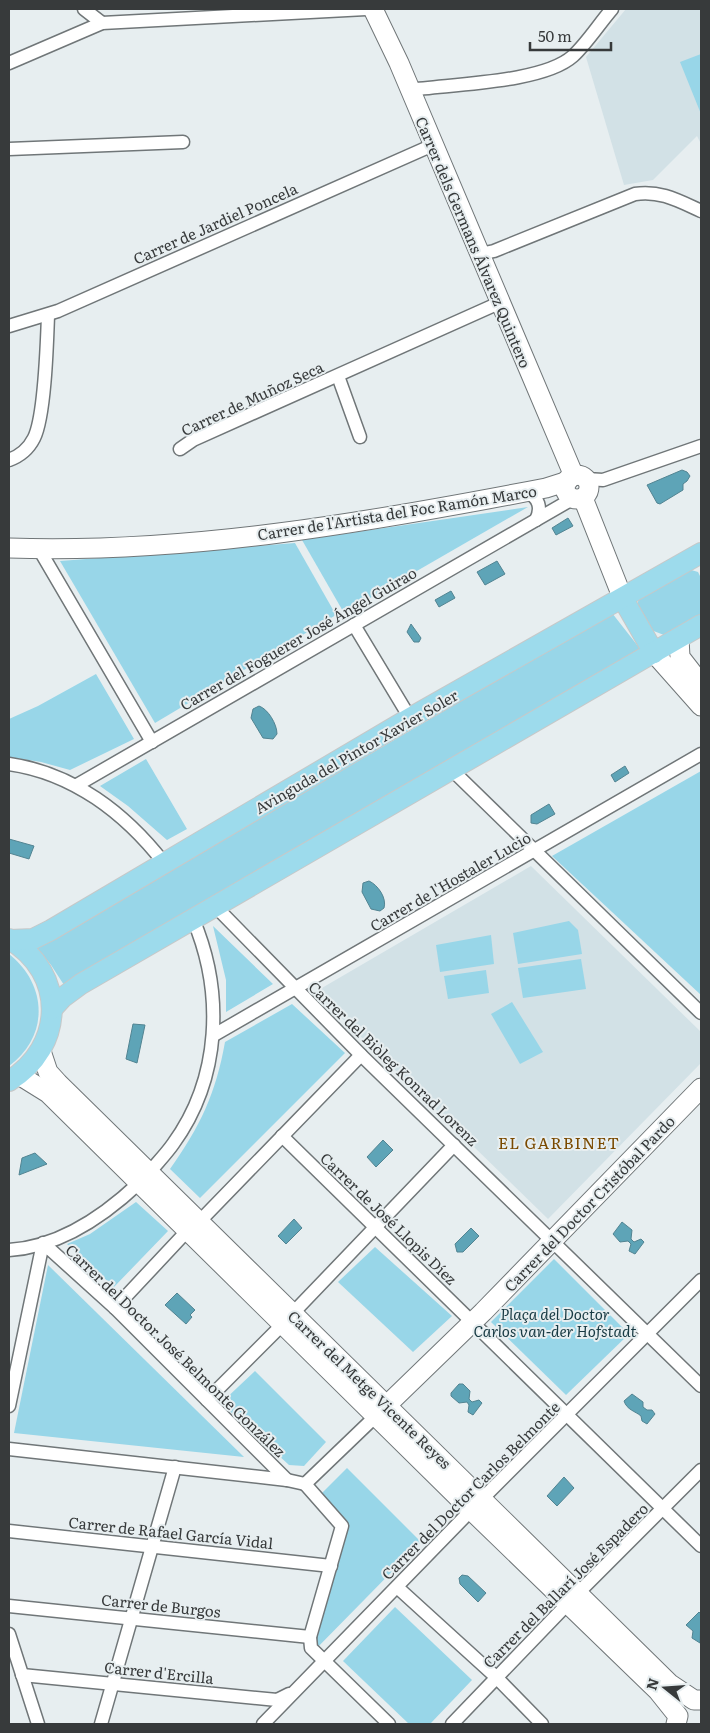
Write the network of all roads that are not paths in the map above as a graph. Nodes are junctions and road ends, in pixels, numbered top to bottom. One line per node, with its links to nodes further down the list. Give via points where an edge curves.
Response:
1 (84, 9): 5 (street)
2 (366, 9): 5 (street)
3 (373, 9): 7 (street, Carrer dels Germans Álvarez Quintero)
4 (612, 9): 7 (street, via 572,56 553,68 526,75)
5 (102, 23): 6 (street)
6 (9, 63)
7 (410, 90): 9 (street, Carrer dels Germans Álvarez Quintero)
8 (183, 142): 10 (street)
9 (433, 144): 12 (street, Carrer dels Germans Álvarez Quintero); 14 (street, Carrer de Jardiel Poncela)
10 (9, 149)
11 (701, 211): 12 (street, via 674,198 649,192 635,194)
12 (480, 254): 13 (street, Carrer dels Germans Álvarez Quintero)
13 (500, 303): 16 (street, Carrer de Muñoz Seca); 21 (street, Carrer dels Germans Álvarez Quintero)
14 (48, 315): 15 (street, Carrer de Jardiel Poncela); 20 (street, via 40,419 35,437 27,449)
15 (9, 326)
16 (338, 376): 17 (street, Carrer de Muñoz Seca); 19 (street, Carrer de Muñoz Seca, via 193,440)
17 (360, 437)
18 (701, 446): 21 (street, Carrer de l'Artista del Foc Ramón Marco)
19 (180, 450)
20 (9, 460)
21 (575, 487): 22 (street, Carrer de l'Artista del Foc Ramón Marco); 23 (street, Carrer del Foguerer José Ángel Guirao); 27 (street, Carrer dels Germans Álvarez Quintero)
22 (526, 492): 23 (street, via 536,498 540,506); 25 (street, Carrer de l'Artista del Foc Ramón Marco, via 394,516 261,534 143,547)
23 (536, 520): 28 (street, Carrer del Foguerer José Ángel Guirao)
24 (9, 548): 25 (street, Carrer de l'Artista del Foc Ramón Marco)
25 (39, 549): 35 (street)
26 (701, 555): 27 (main road, Avinguda del Pintor Xavier Soler)
27 (623, 599): 31 (main road, Carrer dels Germans Álvarez Quintero); 34 (main road, Avinguda del Pintor Xavier Soler)
28 (354, 625): 34 (street); 35 (street, Carrer del Foguerer José Ángel Guirao)
29 (701, 625): 30 (main road)
30 (679, 638): 31 (main road); 32 (street, via 680,657)
31 (654, 652): 33 (street); 38 (main road)
32 (701, 684)
33 (701, 706)
34 (410, 718): 41 (main road, Avinguda del Pintor Xavier Soler)
35 (152, 742): 39 (street, Carrer del Foguerer José Ángel Guirao)
36 (701, 754): 40 (street, Carrer de l'Hostaler Lucio)
37 (9, 764): 39 (street, via 31,768)
38 (452, 770): 40 (street); 42 (main road)
39 (77, 785): 41 (street, via 126,821)
40 (534, 852): 45 (street, Carrer de l'Hostaler Lucio); 47 (street)
41 (164, 863): 44 (main road, Avinguda del Pintor Xavier Soler, via 33,939)
42 (215, 906): 43 (main road); 45 (street, Carrer del Biòleg Konrad Lorenz)
43 (193, 919): 46 (main road, via 81,984); 48 (street, via 205,946 211,975)
44 (9, 940): 46 (main road, via 25,950 43,973)
45 (295, 989): 48 (street, Carrer de l'Hostaler Lucio); 50 (street, Carrer del Biòleg Konrad Lorenz)
46 (52, 1009): 49 (main road, via 49,1031)
47 (701, 1013)
48 (214, 1035): 55 (street, via 207,1073 194,1110 174,1143)
49 (40, 1052): 51 (main road); 55 (street, Carrer del Metge Vicente Reyes, via 48,1072)
50 (361, 1055): 53 (street); 54 (street, Carrer del Biòleg Konrad Lorenz)
51 (14, 1078): 55 (street, Carrer del Metge Vicente Reyes, via 48,1093)
52 (701, 1088): 58 (street, Carrer del Doctor Cristóbal Pardo)
53 (282, 1136): 56 (street); 57 (street, Carrer de José Llopis Díez)
54 (454, 1145): 57 (street); 58 (street, Carrer del Biòleg Konrad Lorenz)
55 (144, 1178): 56 (street, Carrer del Metge Vicente Reyes); 59 (street, via 95,1220)
56 (193, 1226): 62 (street); 63 (street, Carrer del Metge Vicente Reyes)
57 (376, 1228): 63 (street); 64 (street, Carrer de José Llopis Díez)
58 (553, 1241): 64 (street, Carrer del Doctor Cristóbal Pardo); 65 (street)
59 (42, 1243): 60 (street); 62 (street, Carrer del Doctor José Belmonte González); 68 (street)
60 (9, 1250)
61 (701, 1280): 65 (street, Carrer del Doctor Carlos Belmonte)
62 (115, 1308): 67 (street, Carrer del Doctor José Belmonte González)
63 (287, 1319): 67 (street); 69 (street, Carrer del Metge Vicente Reyes)
64 (473, 1322): 69 (street, Carrer del Doctor Cristóbal Pardo); 70 (street)
65 (647, 1335): 66 (street); 70 (street, Carrer del Doctor Carlos Belmonte)
66 (701, 1386)
67 (207, 1400): 74 (street, Carrer del Doctor José Belmonte González)
68 (9, 1406)
69 (382, 1410): 75 (street, Carrer del Doctor Cristóbal Pardo); 76 (street, Carrer del Metge Vicente Reyes)
70 (567, 1415): 76 (street, Carrer del Doctor Carlos Belmonte); 77 (street)
71 (9, 1449): 72 (street)
72 (175, 1468): 74 (street); 80 (street)
73 (701, 1470): 77 (street, Carrer del Ballarí José Espadero)
74 (287, 1480): 75 (street)
75 (305, 1484): 81 (street, via 342,1526)
76 (476, 1504): 82 (street, Carrer del Doctor Carlos Belmonte); 83 (street, Carrer del Metge Vicente Reyes)
77 (663, 1509): 79 (street); 83 (street, Carrer del Ballarí José Espadero)
78 (9, 1530): 80 (street, Carrer de Rafael García Vidal)
79 (701, 1546)
80 (152, 1547): 81 (street, Carrer de Rafael García Vidal); 85 (street)
81 (331, 1566): 87 (street)
82 (396, 1587): 88 (street, Carrer del Doctor Carlos Belmonte); 90 (street)
83 (572, 1599): 90 (street, Carrer del Ballarí José Espadero); 93 (street, Carrer del Metge Vicente Reyes, via 670,1684); 94 (street, Carrer del Metge Vicente Reyes, via 658,1691)
84 (9, 1606): 85 (street, Carrer de Burgos)
85 (132, 1618): 87 (street, Carrer de Burgos); 91 (street)
86 (9, 1634): 89 (street)
87 (310, 1637): 88 (street, via 311,1648)
88 (324, 1659): 92 (street, Carrer del Doctor Carlos Belmonte); 98 (street)
89 (22, 1675): 91 (street, Carrer d'Ercilla); 95 (street)
90 (496, 1677): 99 (street, Carrer del Ballarí José Espadero); 100 (street)
91 (112, 1684): 92 (street, Carrer d'Ercilla, via 277,1700); 96 (street)
92 (291, 1693): 97 (street, Carrer del Doctor Carlos Belmonte)
93 (698, 1700): 94 (street, Carrer del Metge Vicente Reyes)
94 (677, 1720)
95 (38, 1724)
96 (101, 1724)
97 (263, 1724)
98 (389, 1724)
99 (452, 1724)
100 (542, 1724)

